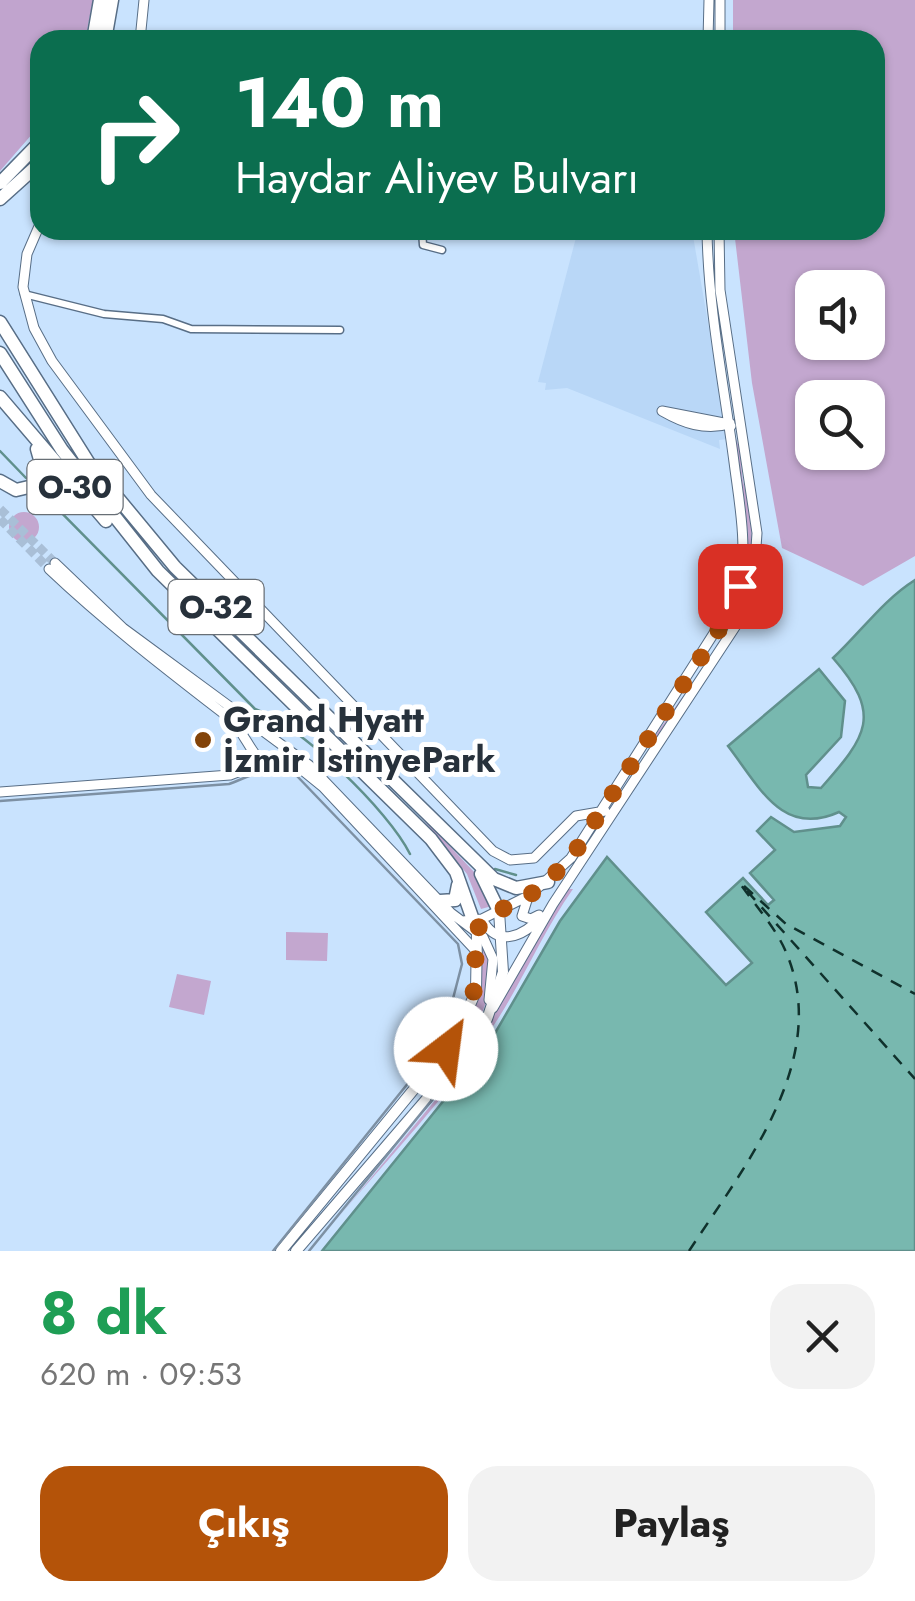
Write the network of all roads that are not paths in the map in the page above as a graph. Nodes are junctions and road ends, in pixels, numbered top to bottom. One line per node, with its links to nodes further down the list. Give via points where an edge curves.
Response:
1 (100, 0): 6 (highway)
2 (112, 0): 7 (highway)
3 (144, 0): 8 (main road)
4 (709, 0): 9 (main road)
5 (720, 0): 10 (main road)
6 (94, 30)
7 (107, 30)
8 (141, 30)
9 (708, 30)
10 (720, 30)
11 (30, 152): 13 (highway)
12 (30, 172): 14 (highway)
13 (0, 183)
14 (0, 199)
15 (33, 240): 20 (main road)
16 (423, 240): 19 (street)
17 (707, 240): 23 (main road)
18 (719, 240): 23 (main road)
19 (442, 250)
20 (23, 294): 22 (street, via 192,329); 36 (main road, via 52,362 152,495 493,851 510,860 534,858)
21 (0, 322): 38 (highway, O-32, via 88,462 175,567)
22 (340, 330)
23 (722, 332): 26 (main road); 27 (main road)
24 (0, 354): 30 (highway, O-32, via 80,475)
25 (0, 398): 28 (highway, via 42,464 40,479 26,489); 30 (highway, O-30, via 88,502)
26 (738, 408): 27 (main road); 29 (main road)
27 (729, 424): 27 (main road, via 674,410 662,411 707,428); 29 (main road, via 738,433); 35 (main road, via 742,526 740,586)
28 (0, 482)
29 (750, 488): 42 (main road, via 756,560 739,621)
30 (158, 571): 39 (highway, O-32, via 431,838)
31 (272, 734): 32 (main road, via 258,731); 32 (main road, via 123,628 52,566 116,633 242,729); 33 (main road, via 277,752); 43 (main road, via 326,781)
32 (251, 745): 33 (main road, via 253,756)
33 (264, 762): 34 (main road, via 230,775); 43 (main road, via 284,760 304,770)
34 (0, 792)
35 (605, 811): 36 (main road, via 580,814); 37 (main road)
36 (569, 824): 37 (main road, via 582,823)
37 (586, 837): 40 (main road)
38 (472, 859): 40 (highway, via 508,886); 44 (highway)
39 (456, 872): 43 (highway, via 457,897); 45 (highway, via 466,882)
40 (548, 882): 41 (main road)
41 (530, 895): 42 (main road, via 522,912 526,919); 44 (main road)
42 (552, 904): 46 (main road, via 530,929); 48 (main road)
43 (438, 905): 45 (main road); 47 (main road)
44 (499, 911): 45 (main road); 46 (main road)
45 (474, 923): 46 (main road); 47 (main road); 49 (main road, via 490,948 494,971)
46 (504, 938): 48 (main road)
47 (478, 955): 50 (main road, via 473,1003 456,1038)
48 (493, 1008): 49 (main road)
49 (480, 1029): 51 (main road)
50 (281, 1251)
51 (296, 1251)

